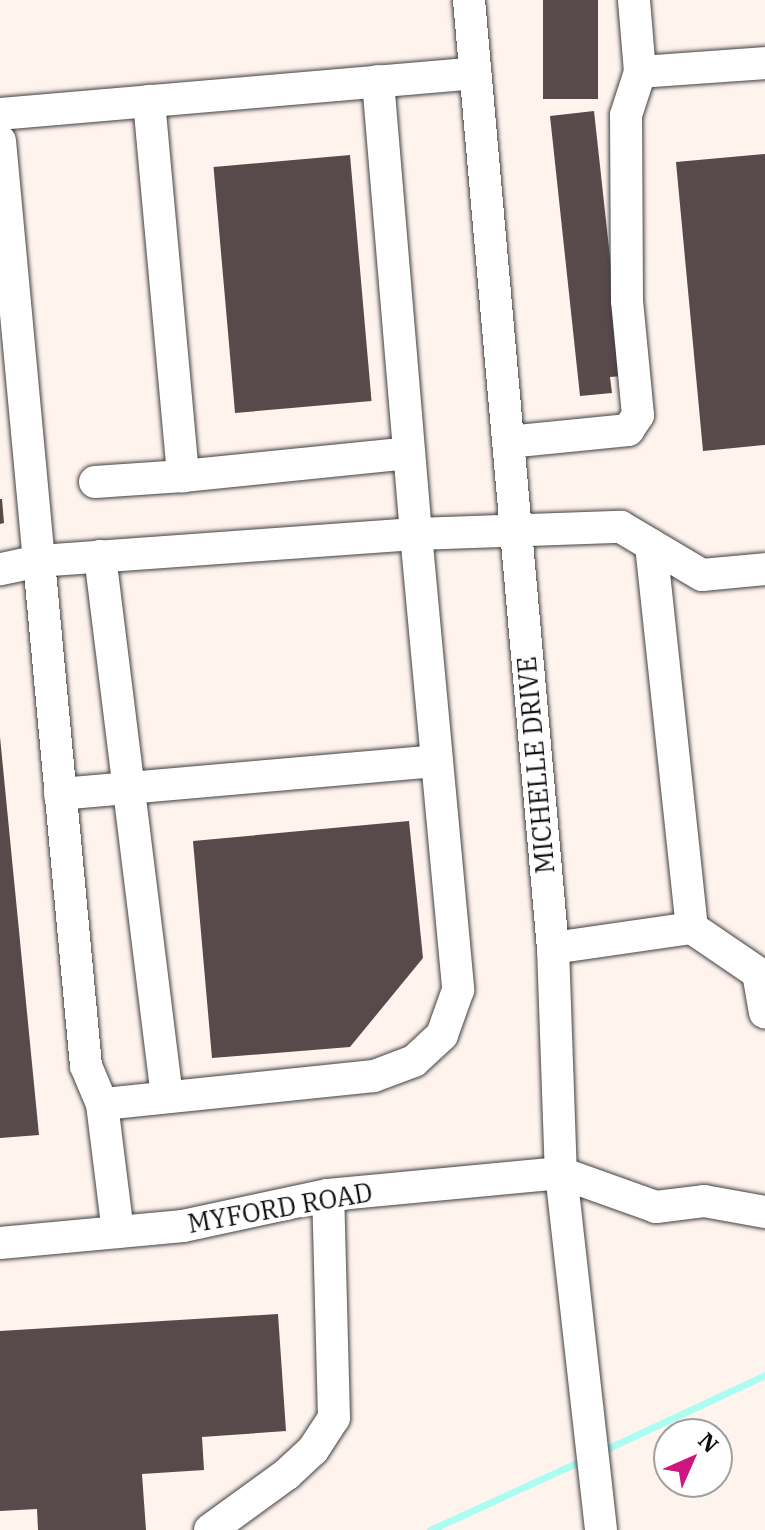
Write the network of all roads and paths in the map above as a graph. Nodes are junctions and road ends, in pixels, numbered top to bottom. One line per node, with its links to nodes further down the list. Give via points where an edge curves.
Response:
1 (469, 0): 5 (street, MICHELLE DRIVE)
2 (634, 0): 4 (street)
3 (765, 63): 4 (street)
4 (640, 72): 10 (street, via 626,115 627,301 638,415 628,430)
5 (475, 73): 6 (street); 10 (street, MICHELLE DRIVE)
6 (378, 81): 7 (street); 11 (street)
7 (149, 101): 8 (street); 12 (street)
8 (0, 114)
9 (0, 141): 18 (street)
10 (508, 442): 14 (street, MICHELLE DRIVE)
11 (409, 453): 12 (street); 15 (street)
12 (183, 476): 13 (street)
13 (95, 482)
14 (516, 528): 15 (street); 16 (street, via 621,527); 25 (street, MICHELLE DRIVE)
15 (416, 534): 17 (street); 21 (street)
16 (651, 545): 20 (street, via 702,575); 24 (street)
17 (100, 556): 18 (street); 22 (street)
18 (39, 561): 19 (street); 23 (street)
19 (0, 569)
20 (765, 569)
21 (437, 761): 22 (street); 27 (street, via 458,990 442,1035 414,1061 374,1076)
22 (131, 787): 23 (street); 27 (street)
23 (60, 794): 28 (street, via 86,1066)
24 (692, 928): 25 (street); 26 (street, via 758,973)
25 (553, 948): 29 (street, MICHELLE DRIVE)
26 (765, 1012)
27 (167, 1097): 28 (street)
28 (102, 1104): 32 (street)
29 (561, 1173): 30 (street, MYFORD ROAD); 31 (street, via 656,1207 704,1201); 35 (street, MICHELLE DRIVE)
30 (328, 1195): 32 (street, MYFORD ROAD, via 183,1226); 34 (street, via 334,1418 313,1450 287,1474)
31 (765, 1212)
32 (118, 1232): 33 (street, MYFORD ROAD)
33 (0, 1243)
34 (210, 1530)
35 (601, 1530)

